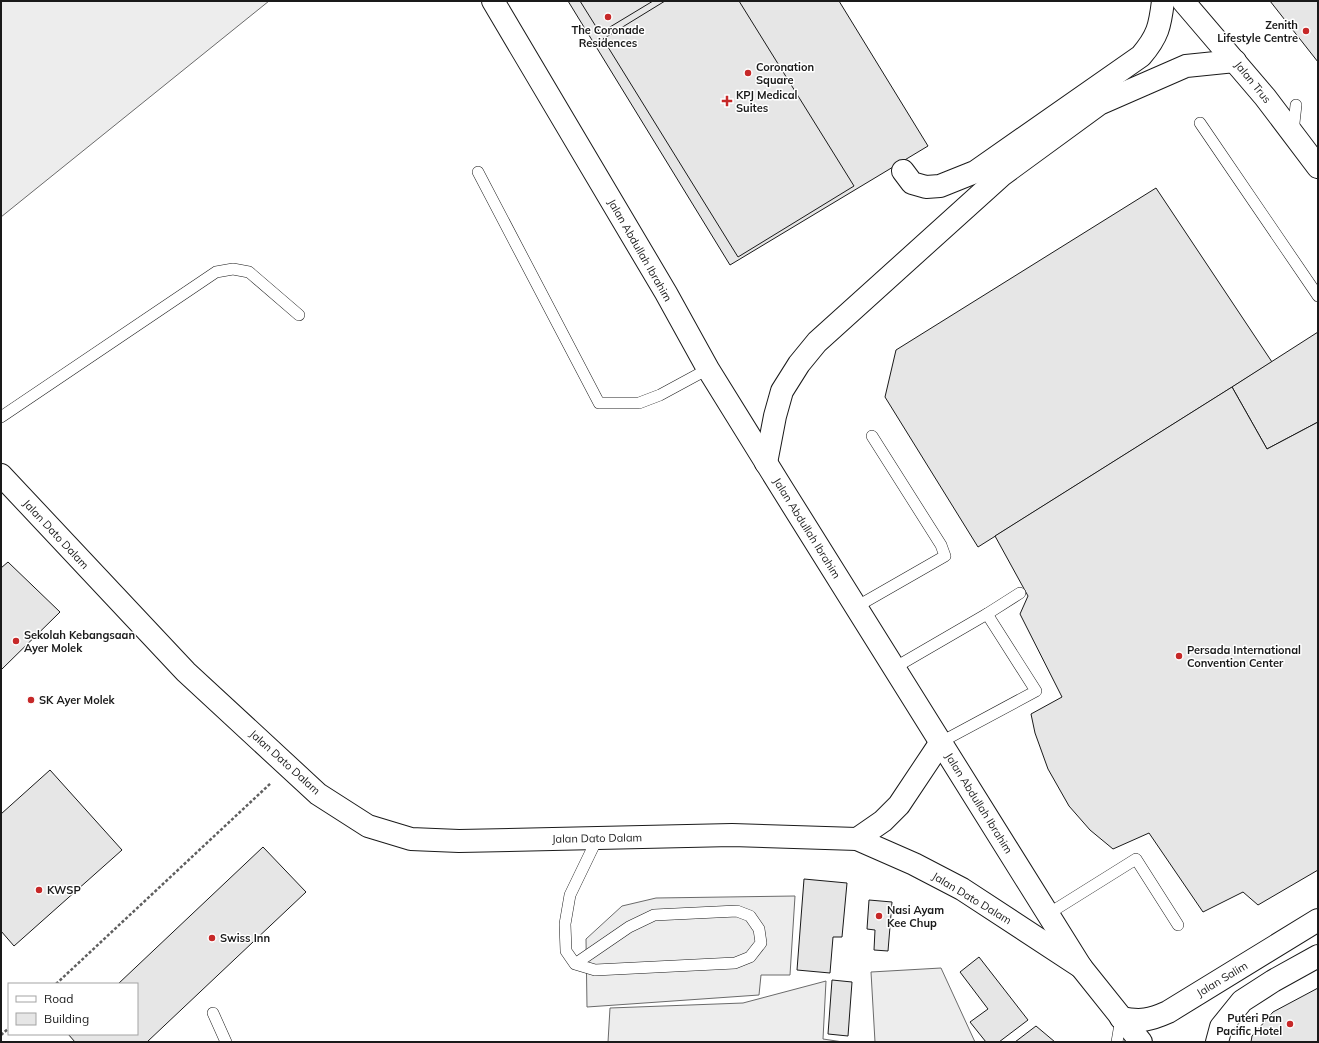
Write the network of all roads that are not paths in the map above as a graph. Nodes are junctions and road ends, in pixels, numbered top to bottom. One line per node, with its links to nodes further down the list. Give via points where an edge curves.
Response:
1 (493, 1): 13 (street, Jalan Abdullah Ibrahim, via 666,293)
2 (1163, 1): 9 (street, via 1160,26 1151,44 1141,56 975,172 940,186 926,187 912,183)
3 (1183, 1): 4 (street, Jalan Trus)
4 (1235, 60): 7 (street, Jalan Trus); 16 (street, via 1186,66 1099,104 1002,175 817,342 782,391)
5 (1296, 105): 7 (lane)
6 (1200, 123): 11 (lane)
7 (1293, 134): 8 (street, Jalan Trus)
8 (1318, 167)
9 (903, 171)
10 (478, 172): 13 (lane, via 599,402 639,402 660,395)
11 (1318, 296)
12 (299, 315): 14 (lane, via 248,272 233,269 216,272)
13 (708, 369): 16 (street, Jalan Abdullah Ibrahim)
14 (1, 417)
15 (872, 436): 19 (lane, via 941,544 945,556)
16 (766, 463): 19 (street, Jalan Abdullah Ibrahim)
17 (1, 475): 23 (street, Jalan Dato Dalam, via 186,672 318,794 368,826 411,839 459,841)
18 (1020, 593): 20 (lane)
19 (856, 607): 21 (street, Jalan Abdullah Ibrahim)
20 (987, 614): 21 (lane); 22 (lane, via 1036,691)
21 (894, 668): 22 (street, Jalan Abdullah Ibrahim)
22 (941, 742): 24 (street, via 899,805 883,821); 25 (street, Jalan Abdullah Ibrahim)
23 (598, 837): 24 (street, Jalan Dato Dalam, via 732,835); 29 (lane, via 570,895 565,924 566,950)
24 (857, 839): 30 (street, Jalan Dato Dalam, via 962,889)
25 (1048, 914): 27 (lane, via 1136,859); 30 (street, Jalan Abdullah Ibrahim)
26 (1318, 920): 32 (street, Jalan Salim, via 1168,1012 1141,1020)
27 (1178, 925)
28 (1318, 956): 36 (street, via 1242,1001 1221,1027)
29 (575, 964): 29 (lane, via 595,970 735,963 750,957 761,943 760,929 750,916 737,911 654,915 628,927)
30 (1082, 967): 32 (street, Jalan Abdullah Ibrahim)
31 (213, 1013): 33 (lane)
32 (1121, 1018): 34 (lane); 35 (street, Jalan Abdullah Ibrahim)
33 (226, 1042)
34 (1117, 1042)
35 (1141, 1042)
36 (1217, 1042)

